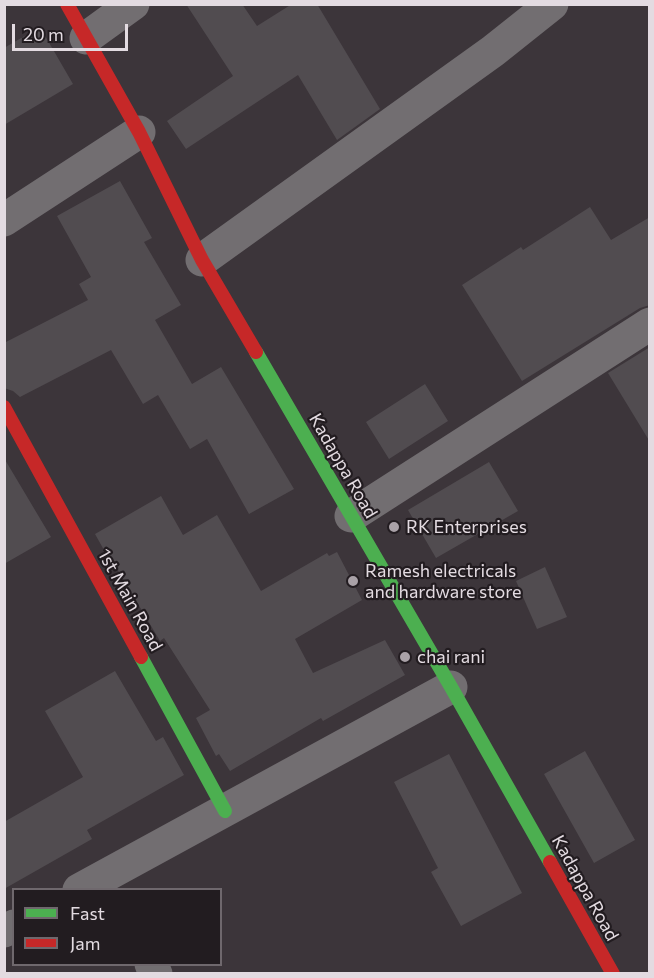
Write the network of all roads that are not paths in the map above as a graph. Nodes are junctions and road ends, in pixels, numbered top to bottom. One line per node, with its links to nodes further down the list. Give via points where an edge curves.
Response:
1 (67, 4): 4 (main road, Kadappa Road)
2 (133, 4): 4 (street)
3 (552, 4): 7 (street, via 494,51)
4 (86, 38): 5 (main road, Kadappa Road)
5 (139, 132): 6 (street); 7 (main road, Kadappa Road)
6 (4, 220)
7 (202, 260): 10 (main road, Kadappa Road)
8 (650, 324): 10 (street)
9 (4, 407): 12 (main road, 1st Main Road)
10 (351, 516): 11 (main road, Kadappa Road)
11 (451, 687): 12 (street); 14 (main road, Kadappa Road)
12 (225, 811): 13 (street)
13 (98, 885)
14 (613, 974)

